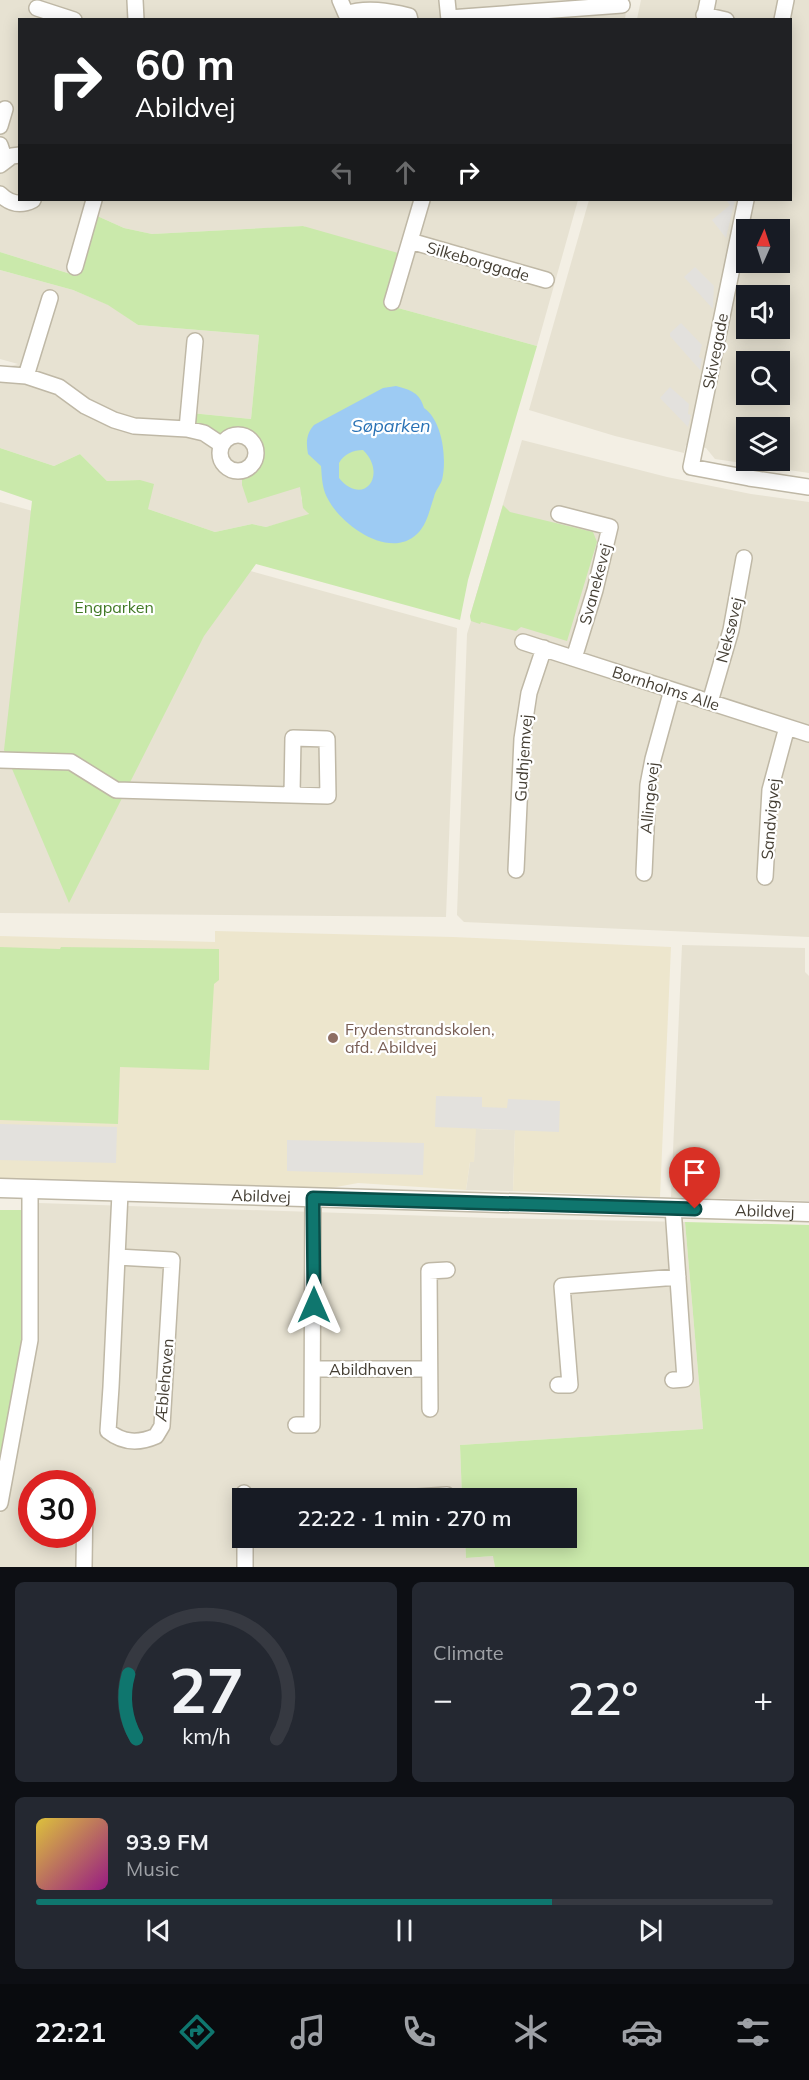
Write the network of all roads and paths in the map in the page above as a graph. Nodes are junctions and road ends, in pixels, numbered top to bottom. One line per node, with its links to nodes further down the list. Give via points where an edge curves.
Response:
1 (135, 0): 10 (street)
2 (447, 0): 12 (street)
3 (708, 0): 8 (street)
4 (786, 0): 14 (street)
5 (622, 5): 13 (street)
6 (37, 8): 9 (street)
7 (344, 11): 11 (street, via 383,11)
8 (704, 17)
9 (68, 18)
10 (136, 18)
11 (410, 18)
12 (449, 18)
13 (461, 18)
14 (782, 18)
15 (5, 109): 16 (street)
16 (0, 126)
17 (0, 194): 18 (street, via 12,203)
18 (30, 201)
19 (91, 201): 23 (street)
20 (422, 201): 22 (street, Silkeborggade)
21 (746, 201): 32 (street, Skivegade, via 691,467)
22 (410, 242): 24 (street, Silkeborggade); 26 (street, Silkeborggade)
23 (75, 267)
24 (546, 280)
25 (50, 298): 29 (street)
26 (392, 302)
27 (195, 341): 30 (street)
28 (0, 374): 29 (street)
29 (26, 376): 30 (street, via 59,387 114,420 134,426)
30 (187, 429): 31 (street)
31 (222, 445)
32 (809, 487)
33 (558, 514): 37 (street, Svanekevej, via 610,527)
34 (744, 558): 39 (street, Neksøvej, via 731,630)
35 (523, 642): 36 (street, Bornholms Alle)
36 (544, 648): 37 (street, Bornholms Alle); 44 (street, Gudhjemvej, via 529,693 522,739)
37 (574, 658): 38 (street, Bornholms Alle)
38 (672, 690): 39 (street, Bornholms Alle); 45 (street, Allingevej, via 648,785)
39 (710, 702): 40 (street, Bornholms Alle)
40 (787, 727): 41 (street, Bornholms Alle); 46 (street, Sandvigvej, via 770,790)
41 (809, 734)
42 (0, 759): 43 (street, via 71,762 116,790)
43 (292, 795)
44 (516, 870)
45 (644, 873)
46 (765, 877)
47 (0, 1188): 48 (street, Abildvej)
48 (30, 1190): 49 (street, Abildvej); 62 (street, via 30,1340)
49 (120, 1193): 50 (street, Abildvej); 53 (street, Æblehaven)
50 (313, 1198): 51 (street, Abildvej); 57 (street, Abildhaven)
51 (673, 1208): 52 (street, Abildvej); 55 (street)
52 (809, 1212)
53 (117, 1257): 53 (street, Æblehaven, via 172,1260 162,1426 156,1436 136,1443 118,1439 108,1431)
54 (447, 1270): 56 (street, Abildhaven, via 429,1271)
55 (678, 1277): 58 (street, via 685,1379); 59 (street, via 562,1286 570,1384)
56 (429, 1369): 57 (street, Abildhaven); 60 (street, Abildhaven)
57 (314, 1370): 61 (street, Abildhaven, via 312,1425)
58 (673, 1380)
59 (558, 1385)
60 (430, 1409)
61 (296, 1425)
62 (0, 1503)
63 (84, 1548): 65 (street)
64 (245, 1548): 66 (street)
65 (84, 1567)
66 (245, 1567)

